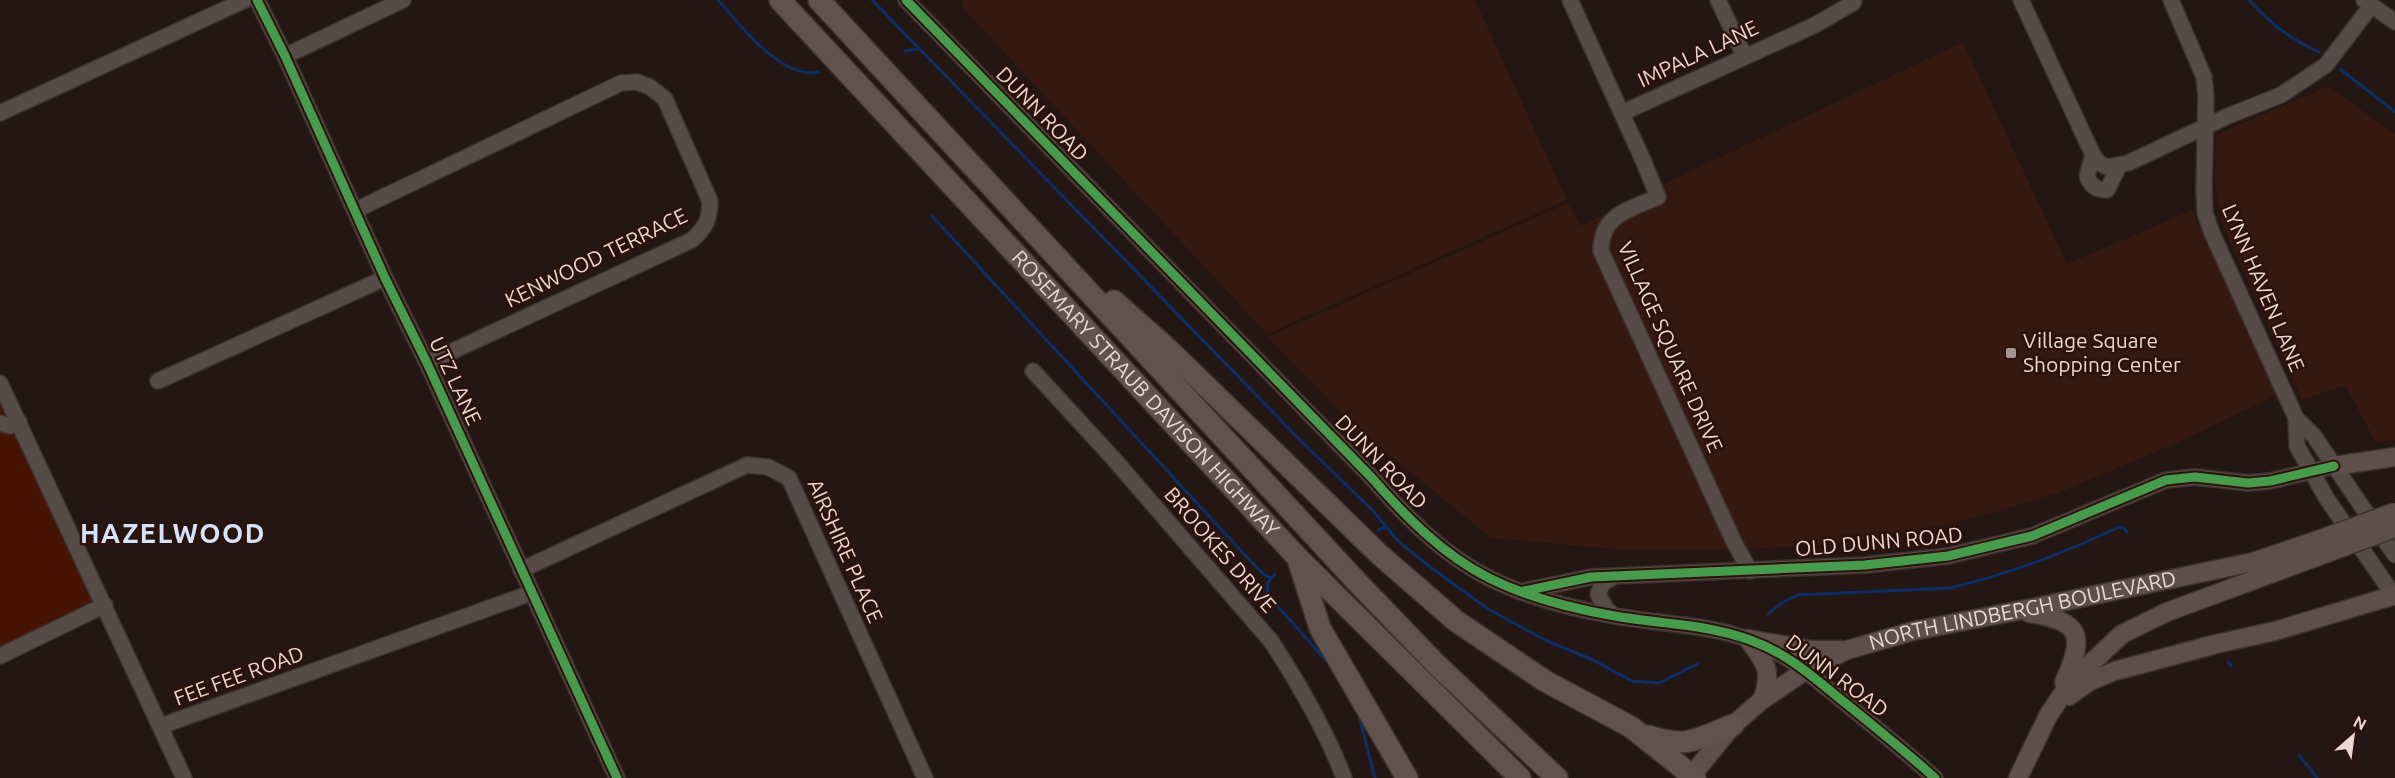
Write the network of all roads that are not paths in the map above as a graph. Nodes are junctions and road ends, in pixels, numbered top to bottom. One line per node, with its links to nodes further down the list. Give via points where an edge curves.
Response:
1 (245, 0): 16 (street)
2 (257, 0): 15 (street, UTZ LANE)
3 (403, 0): 15 (street)
4 (780, 0): 38 (highway, ROSEMARY STRAUB DAVISON HIGHWAY)
5 (819, 0): 22 (highway, ROSEMARY STRAUB DAVISON HIGHWAY)
6 (906, 0): 43 (street, DUNN ROAD, via 1406,516 1461,561 1488,578)
7 (1570, 0): 17 (street, VILLAGE SQUARE DRIVE)
8 (1718, 0): 14 (street)
9 (1854, 0): 14 (street, IMPALA LANE, via 1815,25)
10 (2021, 0): 19 (street)
11 (2171, 0): 18 (street, LYNN HAVEN LANE, via 2204,77)
12 (2367, 3): 13 (street); 18 (street, via 2326,65 2281,94)
13 (2395, 22)
14 (1744, 55): 17 (street, IMPALA LANE)
15 (285, 56): 21 (street, UTZ LANE)
16 (0, 113)
17 (1622, 113): 40 (street, VILLAGE SQUARE DRIVE, via 1658,197 1611,219 1601,239 1601,251)
18 (2205, 127): 20 (street); 28 (street, LYNN HAVEN LANE, via 2205,213)
19 (2093, 155): 20 (street, via 2107,167); 20 (street, via 2087,176 2100,190 2107,190)
20 (2119, 166)
21 (356, 210): 23 (street, UTZ LANE); 24 (street, KENWOOD TERRACE, via 621,83 637,82 651,87 665,99 710,201 705,228 692,240)
22 (1020, 216): 58 (highway, via 1168,350 1380,555 1456,621 1545,681); 67 (highway, ROSEMARY STRAUB DAVISON HIGHWAY, via 1358,584)
23 (385, 278): 24 (street, UTZ LANE); 26 (street)
24 (427, 363): 39 (street, UTZ LANE)
25 (1033, 371): 64 (street, BROOKES DRIVE, via 1271,641 1333,750)
26 (158, 381)
27 (0, 383): 29 (street, FEE FEE ROAD)
28 (2296, 418): 32 (street, LYNN HAVEN LANE); 33 (street, LYNN HAVEN LANE, via 2296,446)
29 (19, 422): 30 (street, via 10,426); 47 (street, FEE FEE ROAD)
30 (0, 423)
31 (2395, 457): 32 (main road)
32 (2334, 466): 33 (street, OLD DUNN ROAD); 37 (street, LYNN HAVEN LANE)
33 (2310, 470): 40 (street, OLD DUNN ROAD, via 2259,482 2195,477 2166,480 2032,536 1948,556); 45 (street, LYNN HAVEN LANE)
34 (2395, 512): 36 (main road, NORTH LINDBERGH BOULEVARD, bridge)
35 (2395, 528): 36 (main road, NORTH LINDBERGH BOULEVARD, bridge)
36 (2323, 547): 48 (main road, NORTH LINDBERGH BOULEVARD); 55 (main road, NORTH LINDBERGH BOULEVARD, via 2122,634 2069,684)
37 (2395, 555)
38 (1298, 558): 65 (highway, via 1320,628); 66 (highway, ROSEMARY STRAUB DAVISON HIGHWAY)
39 (521, 570): 44 (street, UTZ LANE); 63 (street, AIRSHIRE PLACE, via 747,465 768,467 789,478)
40 (1750, 571): 42 (street, OLD DUNN ROAD)
41 (1591, 577): 42 (street, OLD DUNN ROAD); 43 (street, OLD DUNN ROAD); 46 (street, via 1569,593)
42 (1613, 577): 49 (street, via 1603,583 1599,594)
43 (1522, 591): 46 (street, DUNN ROAD)
44 (531, 593): 57 (street, FEE FEE ROAD); 62 (street, UTZ LANE)
45 (2395, 596): 55 (main road, via 2115,671 2069,695)
46 (1567, 604): 49 (street, DUNN ROAD)
47 (105, 605): 52 (street); 57 (street, FEE FEE ROAD)
48 (2016, 611): 51 (main road, NORTH LINDBERGH BOULEVARD, via 1913,630); 55 (main road, via 2063,621 2074,632 2078,645 2076,658)
49 (1614, 616): 50 (street, DUNN ROAD)
50 (1748, 639): 51 (main road, via 1811,650); 53 (street, DUNN ROAD); 54 (main road, via 1768,669)
51 (1847, 650): 53 (main road, NORTH LINDBERGH BOULEVARD)
52 (0, 656)
53 (1806, 670): 54 (main road, NORTH LINDBERGH BOULEVARD); 68 (street, DUNN ROAD)
54 (1762, 700): 56 (main road, NORTH LINDBERGH BOULEVARD)
55 (2048, 716): 69 (main road, NORTH LINDBERGH BOULEVARD)
56 (1733, 725): 58 (highway, via 1687,743); 59 (highway, via 1688,753); 60 (main road, NORTH LINDBERGH BOULEVARD)
57 (161, 726): 61 (street)
58 (1637, 732): 59 (highway)
59 (1660, 750): 60 (highway)
60 (1692, 777)
61 (184, 778)
62 (617, 778)
63 (925, 778)
64 (1344, 778)
65 (1407, 778)
66 (1520, 778)
67 (1557, 778)
68 (1935, 778)
69 (2018, 778)

